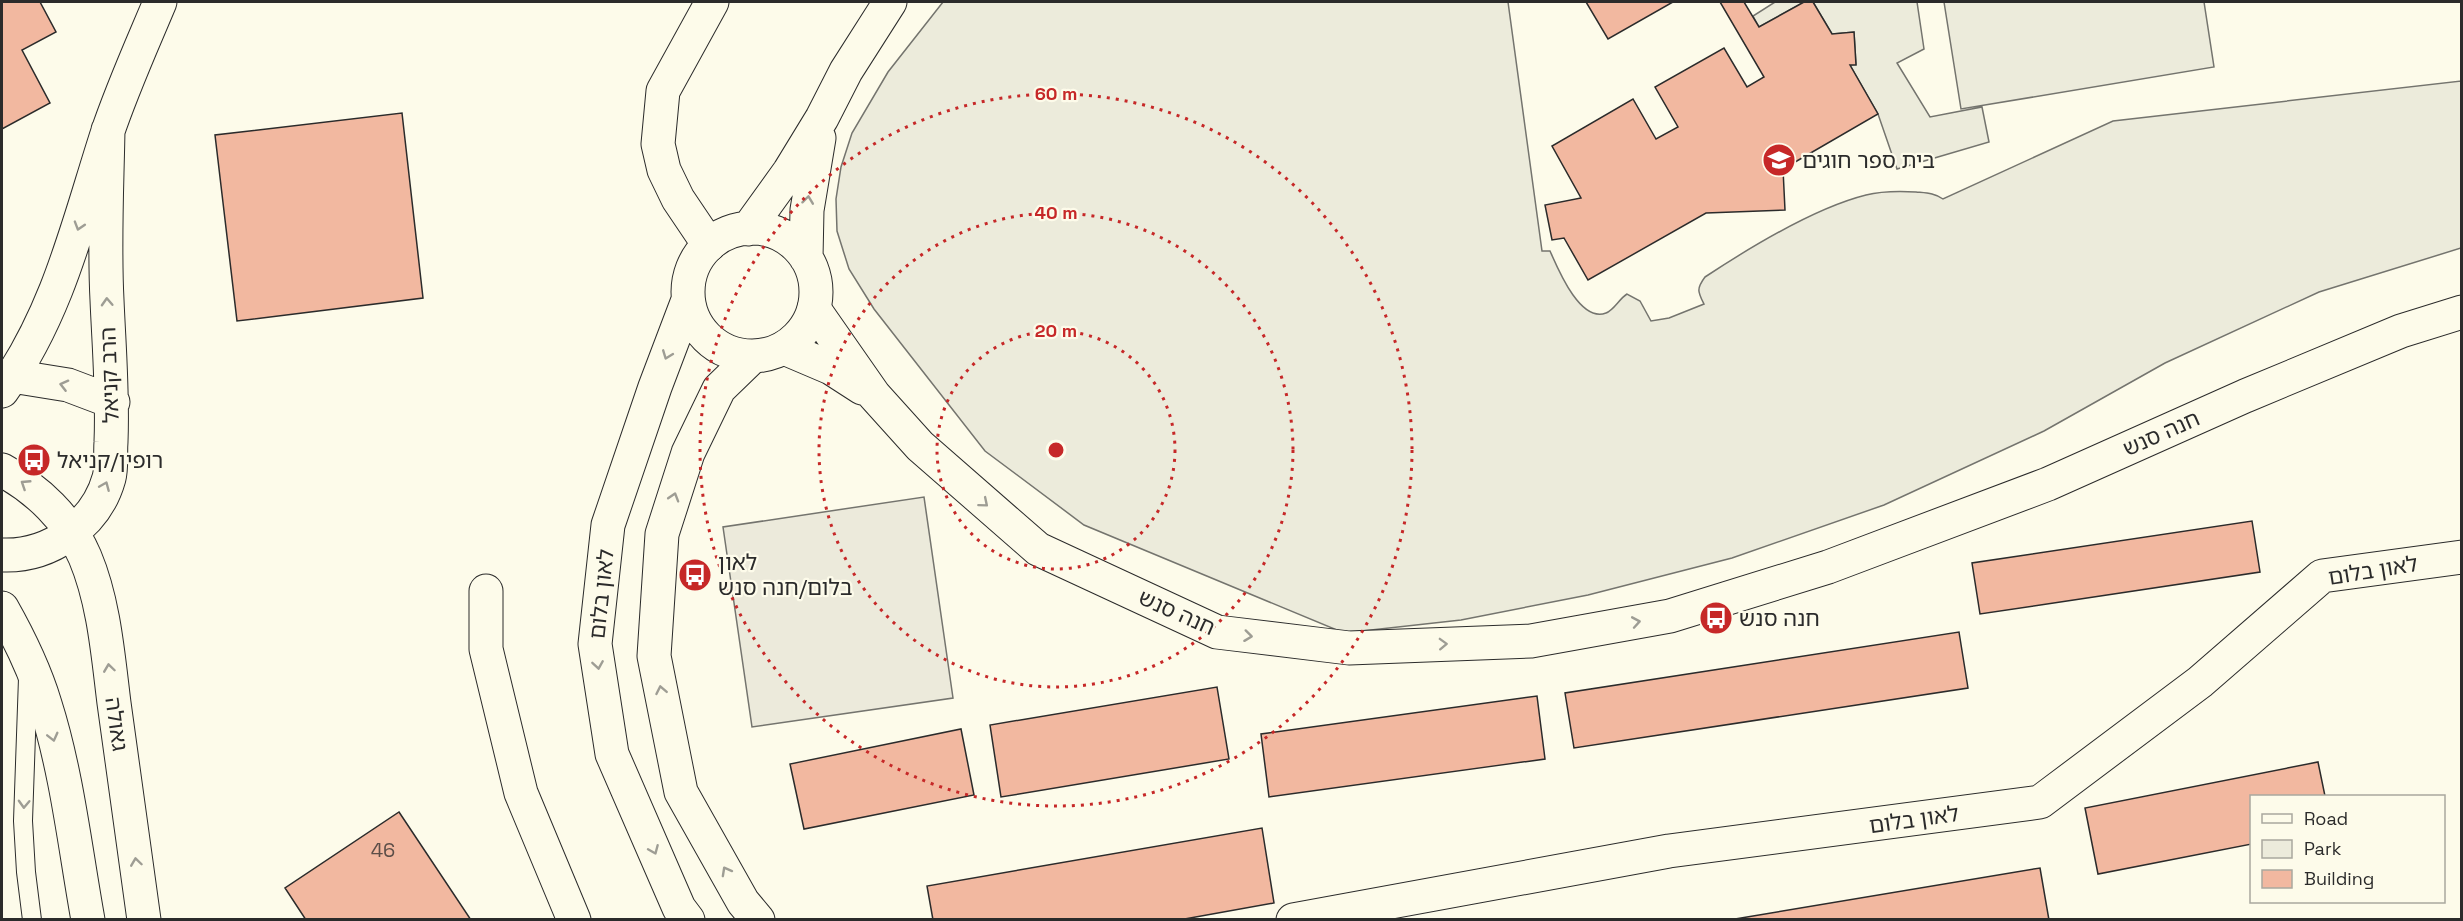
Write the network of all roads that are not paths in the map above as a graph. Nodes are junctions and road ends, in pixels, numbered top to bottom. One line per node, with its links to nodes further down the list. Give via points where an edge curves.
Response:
1 (160, 2): 5 (street, הרב קניאל)
2 (712, 2): 7 (street, via 663,91 658,144 664,170 678,199)
3 (890, 2): 4 (street, via 846,71)
4 (822, 118): 6 (street); 8 (street, one-way to 4, via 810,188)
5 (108, 130): 14 (street, הרב קניאל, one-way to 14, via 56,295); 16 (street, הרב קניאל, one-way to 5, via 106,250)
6 (748, 229): 7 (street, via 720,236); 8 (street, via 781,236)
7 (709, 245): 9 (street, via 691,270)
8 (806, 258): 10 (street, via 813,274)
9 (688, 300): 13 (street, via 692,318 702,334 716,346); 28 (street, לאון בלום, one-way to 28, via 608,525 595,644 612,754 679,908)
10 (814, 309): 12 (street, via 803,331); 15 (street, חנה סנש)
11 (2462, 312): 15 (street, חנה סנש, one-way to 11, via 939,465 1038,549 1217,632 1349,648 1530,640 1670,616 1828,567 2048,484 2400,331)
12 (784, 348): 13 (street); 15 (street, חנה סנש, via 831,368)
13 (752, 357): 29 (street, one-way to 13, via 743,902 681,792 654,656 662,534 688,453 719,389)
14 (7, 384): 16 (street, one-way to 14, via 68,385)
15 (874, 395)
16 (113, 402): 18 (street, הרב קניאל, one-way to 16, via 94,511 109,478)
17 (2, 470): 18 (street, גאולה, one-way to 17, via 33,490)
18 (73, 534): 19 (street, הרב קניאל, via 48,545); 26 (street, גאולה, one-way to 18, via 97,594)
19 (2, 555)
20 (2462, 557): 30 (street, לאון בלום, via 2322,576 2200,682 2040,802 1669,851)
21 (486, 591): 27 (street, via 486,649 521,793)
22 (2, 608): 23 (street)
23 (28, 662): 24 (lane, one-way to 24, via 23,821); 25 (street, one-way to 25, via 45,704 59,760)
24 (32, 920)
25 (88, 920)
26 (144, 920)
27 (574, 920)
28 (688, 920)
29 (758, 920)
30 (1293, 920)

